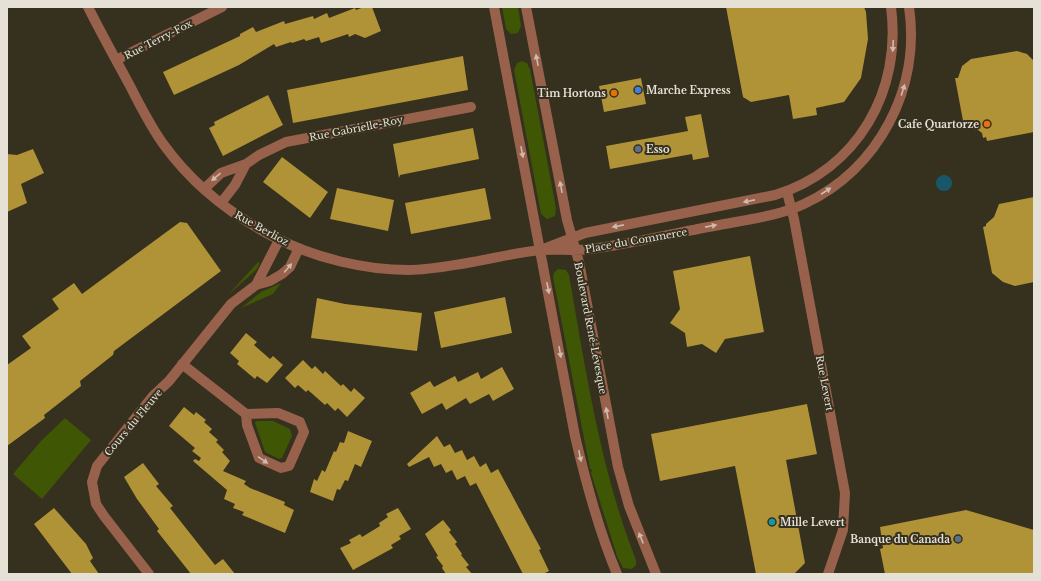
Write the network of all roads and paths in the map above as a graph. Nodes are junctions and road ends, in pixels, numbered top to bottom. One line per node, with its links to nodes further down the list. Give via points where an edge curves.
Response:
1 (88, 7): 7 (street, Rue Berlioz)
2 (222, 7): 7 (street, Rue Terry-Fox)
3 (494, 7): 17 (street, one-way to 17)
4 (526, 7): 14 (street, Boulevard René-Lévesque, one-way to 4)
5 (891, 7): 11 (street, Place du Commerce, one-way to 11, via 893,47 890,68 882,96 869,123 858,139 836,161 810,180)
6 (909, 7): 13 (street, Place du Commerce, one-way to 6, via 812,200 841,181 865,159 885,131 899,102 909,66 912,36)
7 (116, 60): 10 (street, Rue Berlioz, via 160,139 178,163)
8 (471, 107): 9 (street, Rue Gabrielle-Roy, via 286,142)
9 (246, 164): 10 (street, Rue Gabrielle-Roy, one-way to 10, via 221,173); 12 (street, Rue Gabrielle-Roy, via 235,185)
10 (204, 189): 12 (street, Rue Berlioz)
11 (787, 192): 13 (street, Rue Levert); 14 (street, Place du Commerce, one-way to 14, via 757,200 585,232)
12 (221, 203): 15 (street, Rue Berlioz)
13 (792, 209): 18 (street, Place du Commerce, one-way to 13); 25 (street, Rue Levert, via 845,493 843,530)
14 (572, 238): 17 (street, Place du Commerce); 18 (street, Boulevard René-Lévesque)
15 (279, 240): 16 (street, Rue Berlioz); 19 (street, Cours du Fleuve)
16 (299, 248): 17 (street, Rue Berlioz, via 358,264 407,270); 19 (street, Cours du Fleuve, one-way to 16, via 277,278 287,270)
17 (541, 250): 18 (street, Place du Commerce); 23 (street, one-way to 23, via 588,493)
18 (576, 250): 24 (street, Boulevard René-Lévesque, one-way to 18, via 633,519 620,474)
19 (256, 285): 20 (street, Cours du Fleuve, via 231,304)
20 (182, 364): 21 (street); 22 (street, Cours du Fleuve, via 105,454 93,477 93,493 99,509)
21 (246, 414): 21 (street, one-way to 21, via 247,426 260,458 281,468 289,466 304,432 302,424 278,413)
22 (150, 574)
23 (617, 574)
24 (656, 574)
25 (828, 574)

